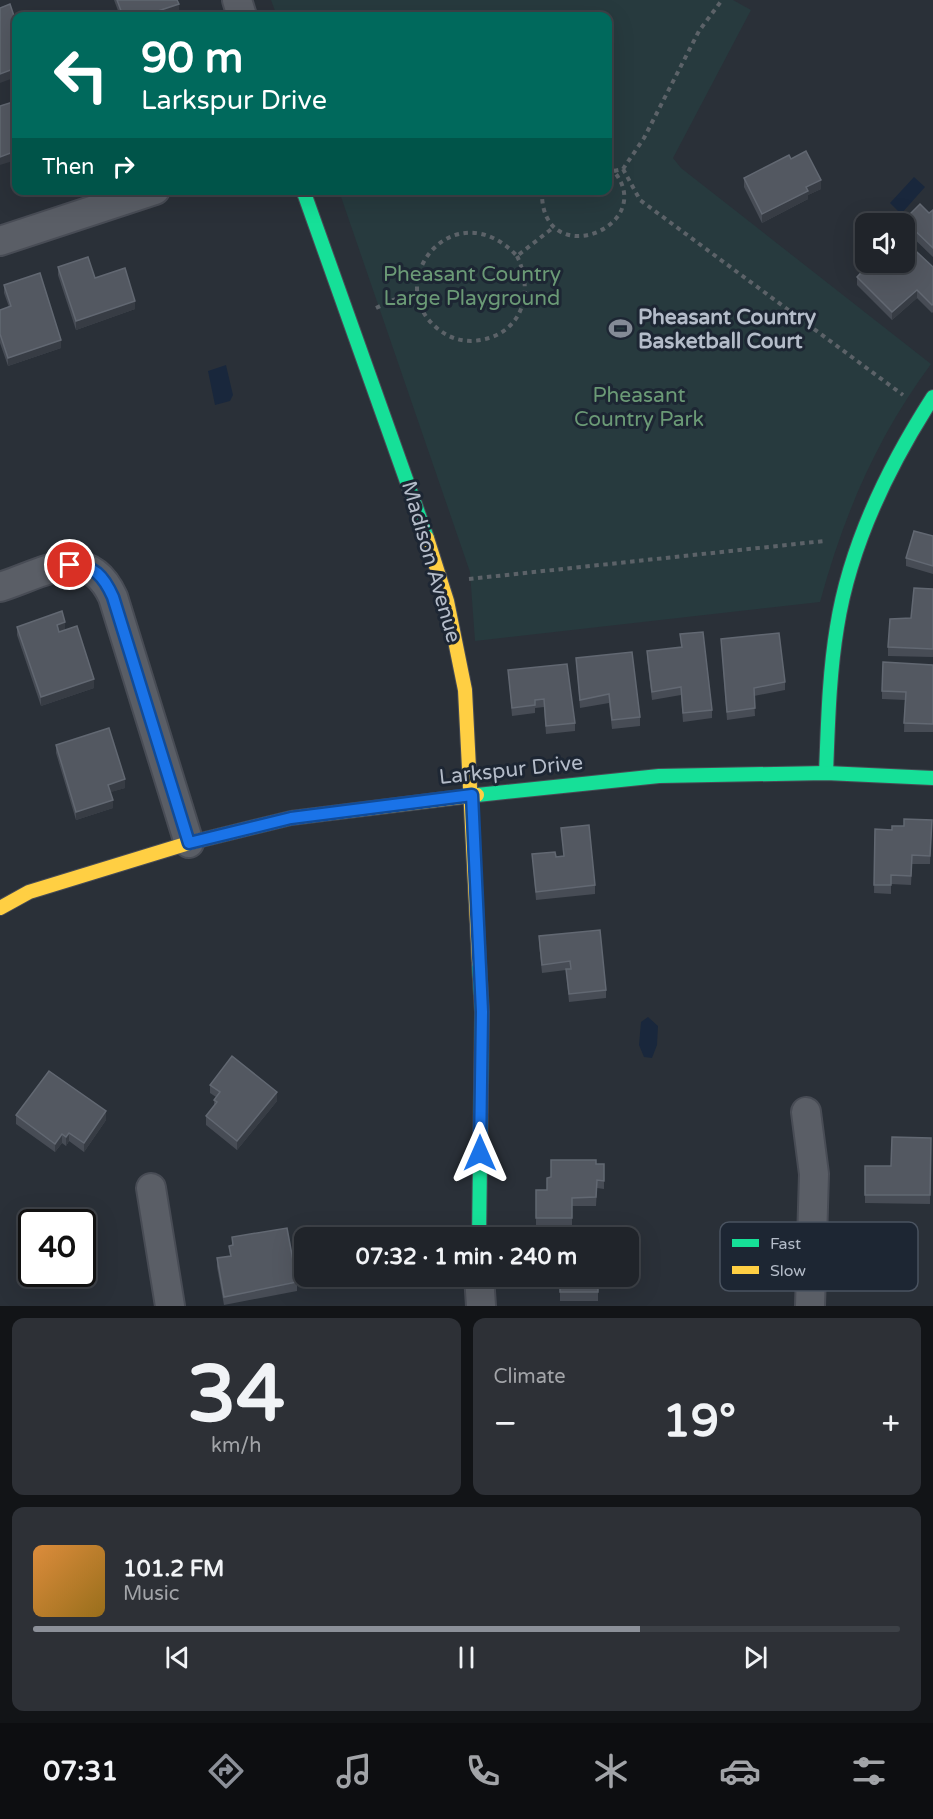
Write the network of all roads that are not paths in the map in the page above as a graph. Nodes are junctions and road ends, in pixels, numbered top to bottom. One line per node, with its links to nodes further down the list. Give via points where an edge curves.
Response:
1 (140, 195): 3 (street)
2 (305, 195): 8 (street, Madison Avenue, via 416,503 447,601 465,690)
3 (0, 241)
4 (933, 397): 6 (street, via 885,477 841,605)
5 (0, 587): 9 (street, via 70,565 90,567 104,580 113,597)
6 (826, 773): 7 (street, Larkspur Drive); 8 (street, Larkspur Drive, via 659,776)
7 (933, 778)
8 (472, 795): 9 (street, Larkspur Drive, via 291,818); 14 (street, Madison Avenue, via 482,1012)
9 (189, 843): 10 (street, Larkspur Drive, via 29,892)
10 (0, 908)
11 (806, 1112): 13 (street, via 814,1174)
12 (151, 1188): 17 (street)
13 (813, 1222)
14 (479, 1227)
15 (480, 1287): 18 (street)
16 (810, 1291): 19 (street)
17 (170, 1306)
18 (481, 1306)
19 (810, 1306)

